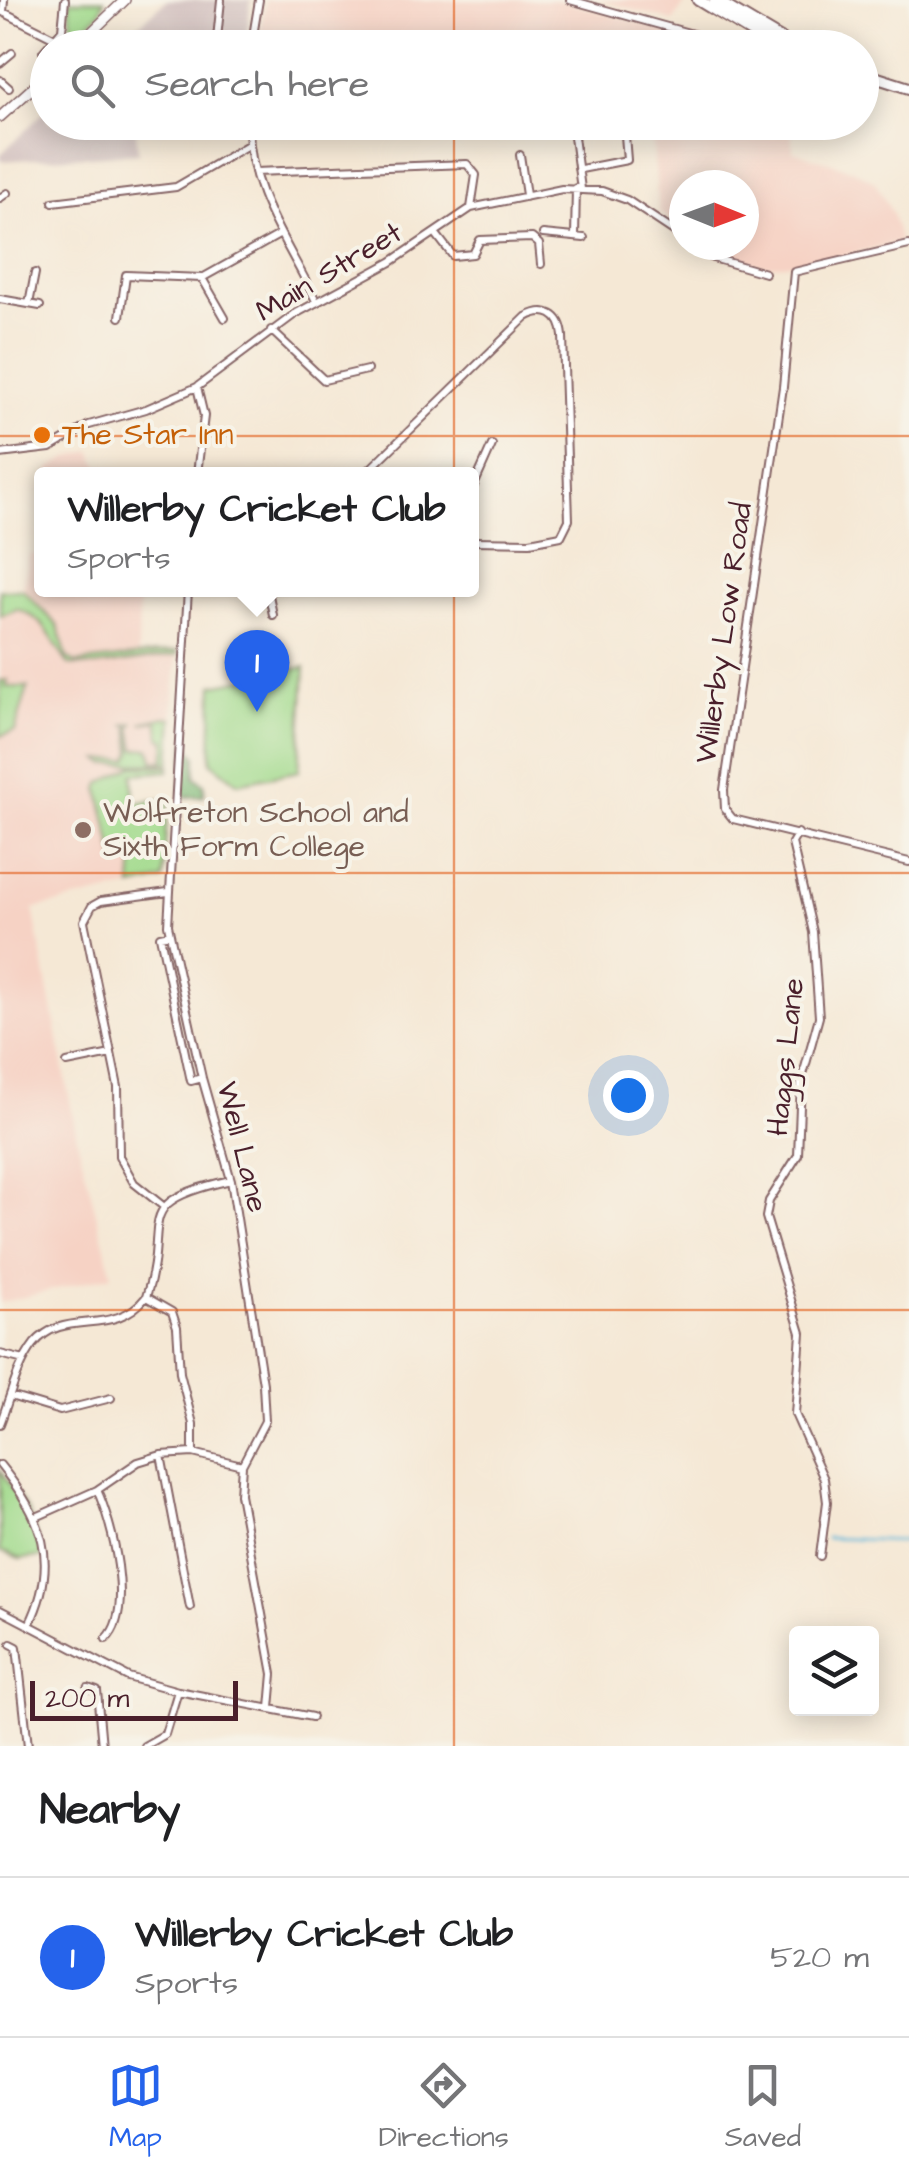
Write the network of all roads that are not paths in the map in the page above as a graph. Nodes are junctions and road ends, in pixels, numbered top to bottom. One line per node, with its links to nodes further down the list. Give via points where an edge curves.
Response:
1 (4, 0): 9 (street, via 3,12)
2 (65, 0): 10 (street)
3 (221, 0): 12 (street)
4 (259, 0): 13 (street)
5 (570, 0): 14 (street)
6 (698, 0): 15 (highway)
7 (715, 0): 16 (highway)
8 (117, 2): 11 (main road)
9 (39, 30)
10 (60, 30)
11 (91, 30)
12 (218, 30)
13 (254, 30)
14 (676, 30)
15 (746, 30)
16 (758, 30)
17 (12, 53): 18 (street)
18 (0, 64)
19 (0, 80): 22 (street)
20 (879, 80): 24 (highway)
21 (879, 85): 24 (highway)
22 (9, 88)
23 (30, 90): 25 (main road)
24 (909, 92)
25 (0, 117)
26 (248, 140): 29 (street)
27 (575, 140): 31 (street)
28 (625, 140): 31 (street, via 627,160)
29 (248, 145): 32 (street); 35 (street, via 176,187)
30 (520, 155): 34 (street)
31 (581, 169): 33 (street)
32 (255, 172): 36 (street, via 467,164 476,175); 40 (street)
33 (578, 188): 34 (street, Main Street); 37 (street, Main Street, via 627,200); 41 (street)
34 (526, 195): 36 (street, Main Street)
35 (50, 202)
36 (472, 208): 38 (street, Main Street)
37 (669, 228)
38 (436, 234): 45 (street, via 453,256 477,256 476,243 500,236 532,238); 50 (street, Main Street)
39 (544, 234): 41 (street)
40 (279, 235): 48 (street); 50 (street)
41 (575, 237): 42 (street)
42 (584, 238)
43 (909, 244): 67 (street, Willerby Low Road, via 794,272 724,790 733,819)
44 (720, 260): 47 (street)
45 (540, 264)
46 (35, 273): 51 (street)
47 (764, 273)
48 (202, 278): 53 (street, via 125,274); 54 (street)
49 (0, 299): 51 (street)
50 (316, 301): 55 (street, Main Street)
51 (29, 304): 52 (street)
52 (40, 306)
53 (118, 314)
54 (220, 315)
55 (271, 330): 56 (street, via 317,377 349,379); 57 (street, Main Street)
56 (367, 370)
57 (197, 387): 59 (street, Main Street, via 89,425 50,448); 60 (street, via 204,404)
58 (493, 442): 62 (street)
59 (0, 454)
60 (199, 467)
61 (373, 467): 63 (street, via 526,317 554,314 562,322 569,520 560,536)
62 (479, 474)
63 (479, 541)
64 (188, 597): 71 (street, Well Lane)
65 (269, 597): 66 (street)
66 (273, 616)
67 (780, 829): 68 (street, Willerby Low Road); 69 (street, Haggs Lane)
68 (798, 833): 69 (street); 70 (street, Willerby Low Road)
69 (792, 843): 90 (street, Haggs Lane, via 814,932 819,1017 801,1082 798,1155 766,1217 801,1333 795,1414 824,1478)
70 (909, 862)
71 (168, 892): 72 (street, Well Lane); 73 (street, via 102,902 86,913)
72 (170, 934): 75 (street, Well Lane); 75 (street, via 160,933 190,1081)
73 (111, 1054): 74 (street); 77 (street, via 119,1156 134,1183)
74 (67, 1063)
75 (202, 1078): 76 (street, Well Lane)
76 (231, 1180): 77 (street, via 183,1192); 87 (street, Well Lane, via 265,1406 265,1421)
77 (163, 1206): 78 (street)
78 (146, 1296): 80 (street, via 117,1320 44,1335); 84 (street, via 172,1312 177,1326)
79 (0, 1354): 80 (street)
80 (24, 1360): 81 (street)
81 (10, 1396): 82 (street, via 60,1411); 83 (street)
82 (112, 1398)
83 (0, 1424)
84 (194, 1454): 85 (street); 87 (street)
85 (160, 1455): 88 (street); 91 (street)
86 (0, 1465): 89 (street)
87 (242, 1465): 98 (street, Well Lane, via 240,1494 273,1674)
88 (97, 1490): 89 (street); 94 (street, via 108,1515 120,1604)
89 (34, 1518): 93 (street, via 46,1572)
90 (820, 1556)
91 (190, 1607)
92 (0, 1610): 93 (street)
93 (30, 1626): 97 (street, via 128,1676)
94 (106, 1639)
95 (11, 1644): 100 (street, via 17,1647)
96 (88, 1688): 101 (street, via 97,1691)
97 (178, 1692): 98 (street); 102 (street, via 165,1734)
98 (270, 1708): 99 (street)
99 (312, 1717)
100 (28, 1746)
101 (102, 1746)
102 (144, 1746)

